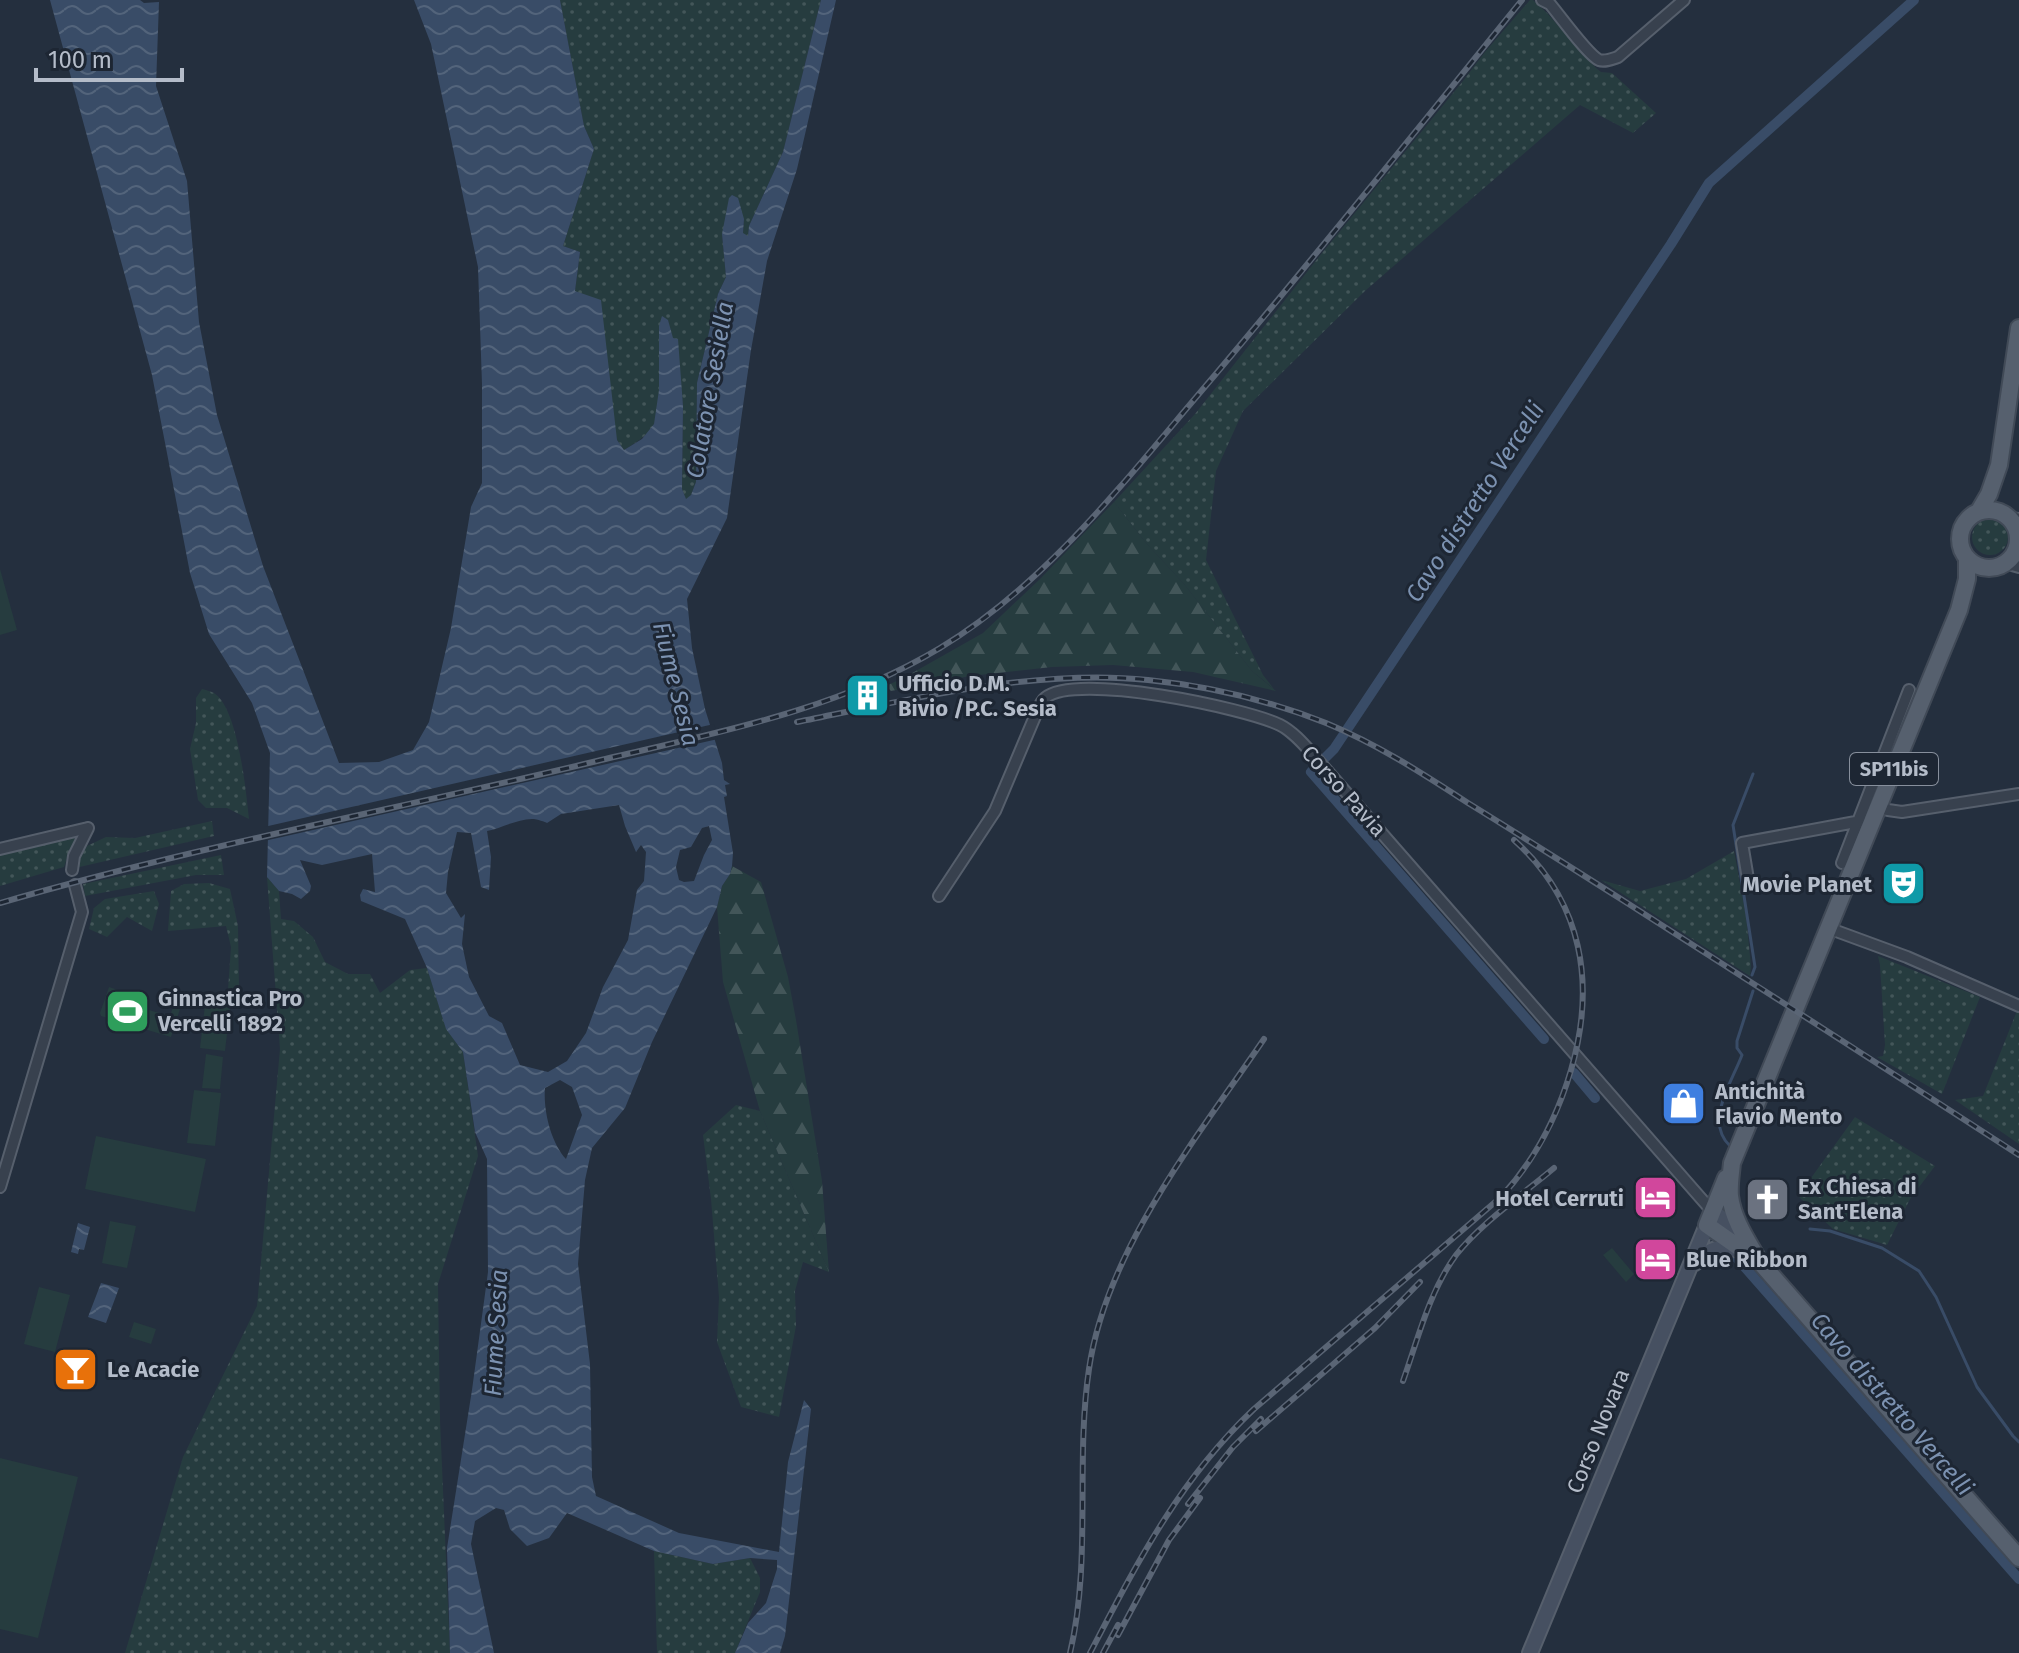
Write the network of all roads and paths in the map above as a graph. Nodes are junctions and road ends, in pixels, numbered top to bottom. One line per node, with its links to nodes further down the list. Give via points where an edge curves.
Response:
1 (1542, 0): 2 (street, via 1589,52 1608,60)
2 (1684, 0)
3 (2019, 328): 4 (main road, SP11bis)
4 (1999, 465): 5 (main road, SP11bis); 6 (main road, SP11bis, via 2000,495)
5 (1979, 511): 6 (main road, via 1996,511); 7 (main road, SP11bis, via 1960,532)
6 (2015, 529): 8 (main road)
7 (1967, 559): 9 (main road); 10 (main road, SP11bis)
8 (2012, 565): 9 (main road)
9 (1987, 568): 10 (main road, SP11bis)
10 (1959, 610): 13 (main road, SP11bis)
11 (1909, 690): 13 (street)
12 (2018, 792): 13 (street)
13 (1870, 815): 15 (street); 17 (street, via 1742,843); 20 (main road, SP11bis)
14 (0, 849): 16 (street, via 88,828)
15 (1842, 863)
16 (72, 870)
17 (1748, 879)
18 (75, 885): 23 (street, via 82,912)
19 (939, 896): 24 (street, Corso Pavia, via 995,811 1044,698 1089,688 1117,690 1261,717 1283,727 1320,762)
20 (1828, 928): 21 (street); 22 (main road, SP11bis)
21 (2019, 1006)
22 (1732, 1163): 24 (main road, Corso Novara / SP11bis); 25 (main road, via 1730,1193)
23 (0, 1187)
24 (1710, 1218): 25 (main road); 26 (main road, Corso Novara / SP11bis)
25 (1742, 1241): 26 (main road, via 1706,1252); 27 (main road)
26 (1689, 1269): 28 (main road, Corso Novara / SP11bis)
27 (2019, 1558)
28 (1530, 1653)

